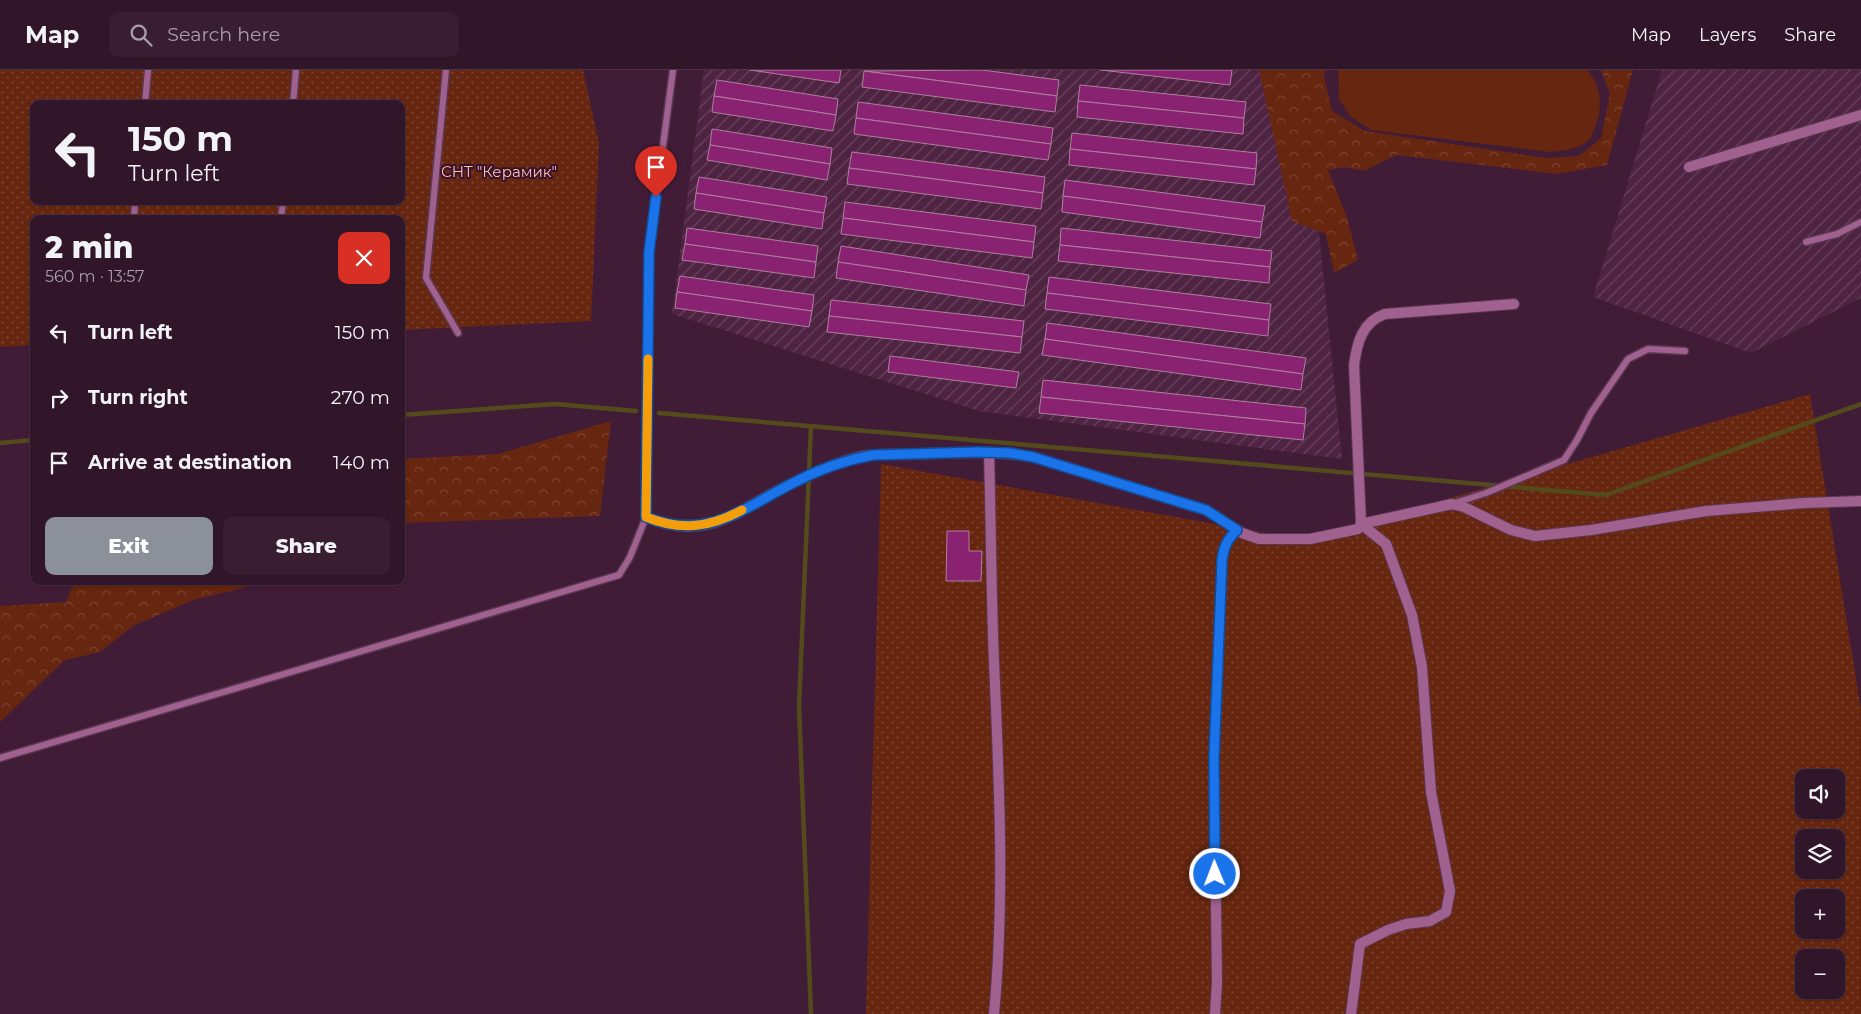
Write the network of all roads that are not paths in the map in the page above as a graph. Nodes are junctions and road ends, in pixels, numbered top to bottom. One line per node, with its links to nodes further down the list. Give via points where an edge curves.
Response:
1 (148, 70): 5 (lane)
2 (296, 70): 6 (lane)
3 (446, 70): 12 (lane, via 426,278)
4 (673, 70): 17 (lane, via 649,252)
5 (145, 100)
6 (293, 100)
7 (1861, 115): 8 (street)
8 (1689, 167)
9 (1861, 222): 10 (lane, via 1837,234)
10 (1806, 242)
11 (1514, 304): 18 (street, via 1385,314 1365,327 1354,365)
12 (458, 333)
13 (1686, 352): 16 (lane, via 1648,350 1628,359 1564,460)
14 (989, 452): 17 (street, via 855,458 793,482 728,517 708,524 685,526 660,523); 19 (street, via 1033,457 1206,510); 21 (street, via 1001,871)
15 (1861, 501): 16 (street, via 1804,502 1706,511 1536,536 1511,530)
16 (1452, 504): 18 (street)
17 (646, 517): 20 (lane, via 619,575)
18 (1362, 524): 19 (street, via 1358,529 1310,539 1259,539); 23 (street, via 1386,544 1412,614 1422,667 1431,792 1450,891 1446,912 1430,921 1388,930 1360,944)
19 (1237, 530): 22 (street, via 1228,538 1222,560 1214,758)
20 (0, 758)
21 (994, 1014)
22 (1215, 1014)
23 (1350, 1014)

